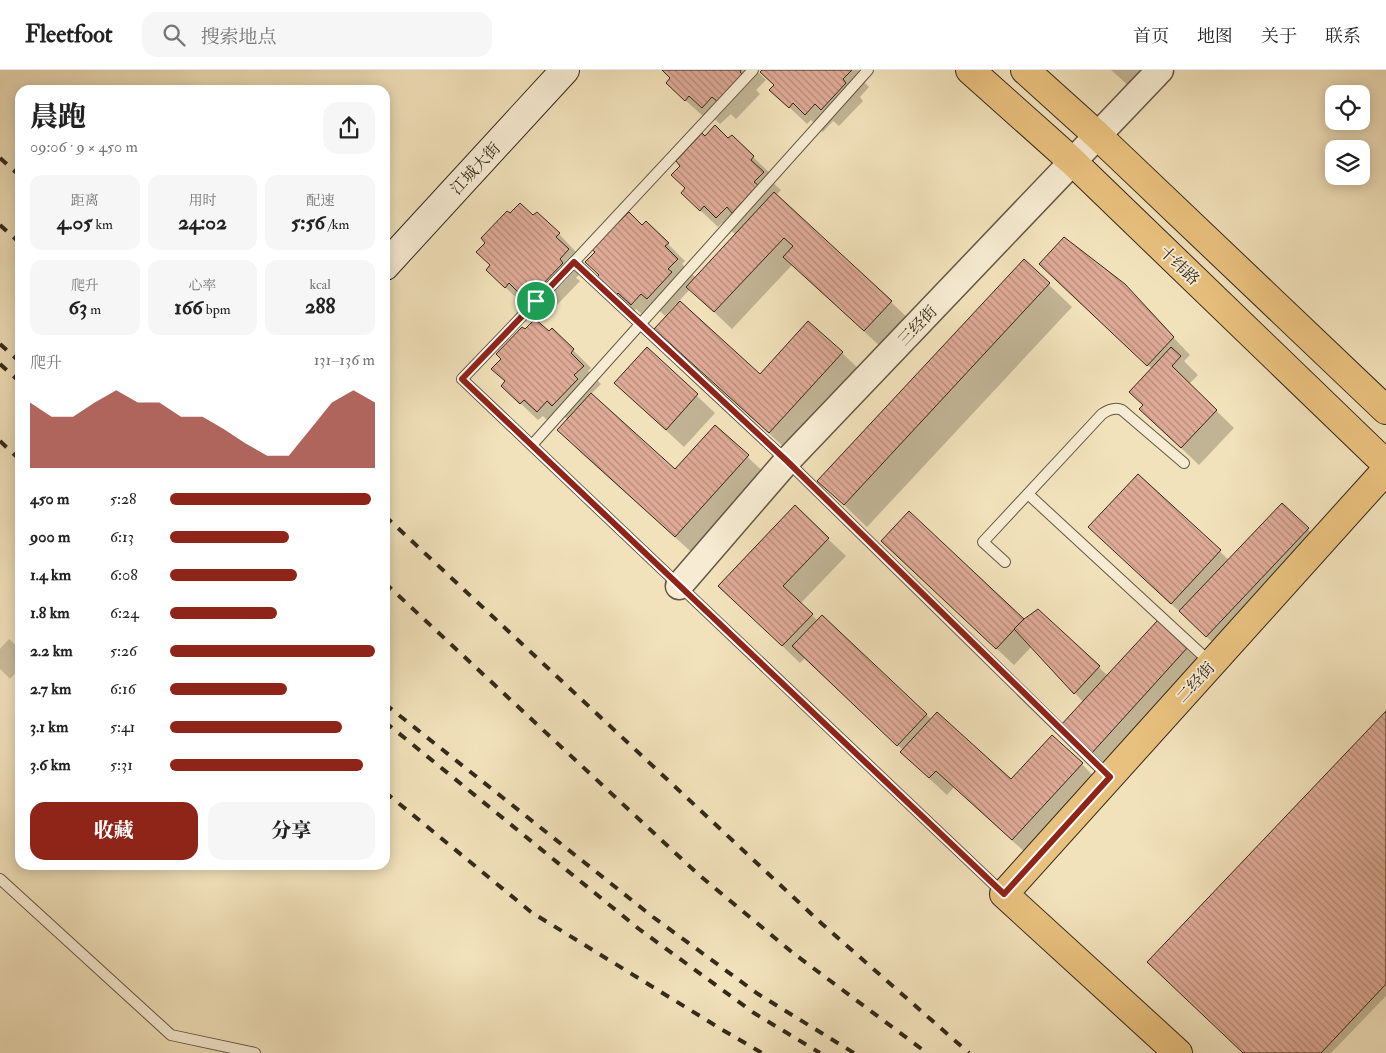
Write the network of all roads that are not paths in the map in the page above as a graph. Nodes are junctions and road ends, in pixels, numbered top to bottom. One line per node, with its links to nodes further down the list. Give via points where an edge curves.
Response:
1 (565, 70): 9 (main road, 江城大街)
2 (753, 70): 10 (lane)
3 (868, 70): 11 (lane)
4 (970, 70): 8 (main road, 十纬路)
5 (1024, 70): 7 (main road)
6 (1160, 70): 7 (street, 三经街)
7 (1097, 135): 8 (street, 三经街); 12 (main road)
8 (1072, 162): 14 (street, 三经街); 16 (main road, 十纬路)
9 (390, 261)
10 (574, 262): 11 (lane); 13 (lane, via 462,379)
11 (641, 324): 13 (lane); 14 (lane)
12 (1386, 410)
13 (532, 445): 20 (lane)
14 (787, 461): 20 (street, 三经街); 22 (lane)
15 (1184, 462): 18 (lane, via 1122,410 1113,409 1102,414)
16 (1386, 464)
17 (1386, 470): 21 (main road, 二经街)
18 (1028, 494): 19 (lane, via 983,542); 21 (lane)
19 (1005, 562)
20 (679, 586): 24 (lane)
21 (1212, 664): 22 (main road, 二经街)
22 (1110, 777): 24 (main road, 二经街)
23 (0, 879): 25 (lane, via 171,1035)
24 (1004, 894): 26 (main road)
25 (255, 1053)
26 (1178, 1053)

